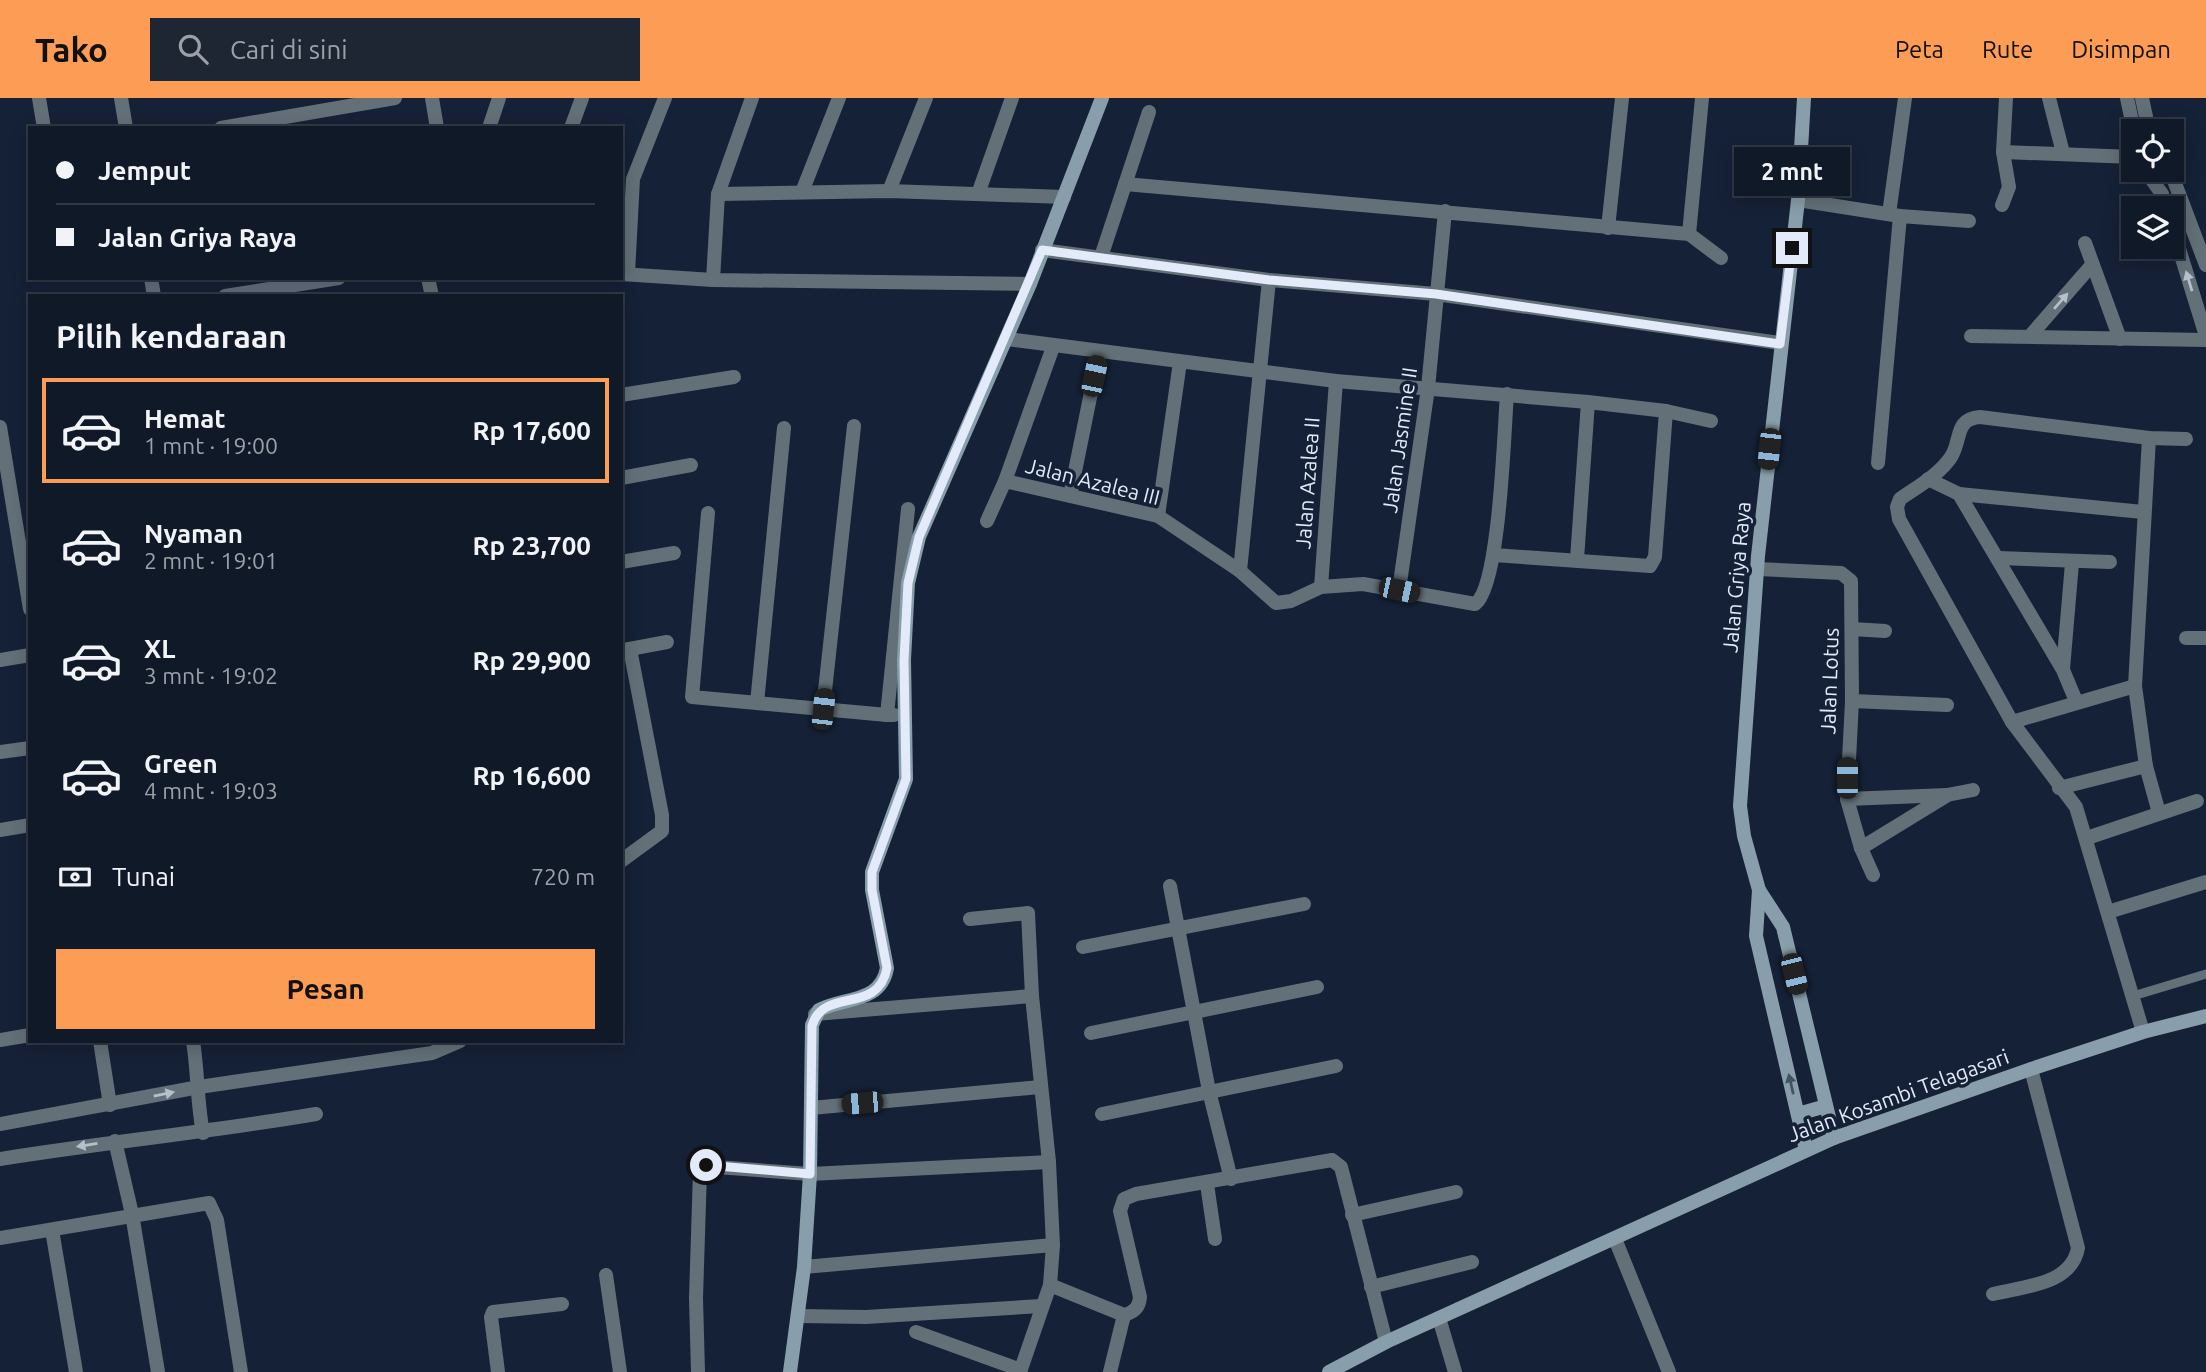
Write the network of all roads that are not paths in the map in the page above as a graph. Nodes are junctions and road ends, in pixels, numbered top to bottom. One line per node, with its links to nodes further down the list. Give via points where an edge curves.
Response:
1 (39, 98): 25 (street)
2 (121, 98): 26 (street)
3 (396, 98): 27 (street)
4 (432, 98): 28 (street)
5 (499, 98): 24 (street)
6 (582, 98): 29 (street)
7 (664, 98): 54 (street, via 633,179)
8 (752, 98): 37 (street)
9 (839, 98): 36 (street)
10 (926, 98): 35 (street)
11 (1012, 98): 38 (street)
12 (1102, 98): 39 (street)
13 (1622, 98): 45 (street)
14 (1702, 98): 46 (street)
15 (1804, 98): 40 (street, Jalan Griya Raya)
16 (1905, 98): 43 (street)
17 (2006, 98): 30 (street)
18 (2049, 98): 31 (street)
19 (2127, 98): 22 (street)
20 (2142, 98): 23 (street)
21 (1149, 113): 34 (street)
22 (2131, 119)
23 (2146, 119)
24 (490, 125)
25 (44, 126)
26 (126, 126)
27 (233, 126)
28 (437, 126)
29 (572, 126)
30 (2003, 152): 31 (street); 41 (street, via 2009,187)
31 (2063, 153): 32 (street)
32 (2121, 156)
33 (2176, 182): 52 (street)
34 (1125, 184): 42 (street); 49 (street)
35 (889, 191): 36 (street); 38 (street)
36 (802, 192): 37 (street)
37 (718, 194): 55 (street)
38 (978, 194): 39 (street)
39 (1064, 197): 48 (street)
40 (1798, 200): 43 (street); 66 (street, Jalan Griya Raya)
41 (2002, 205)
42 (1445, 211): 45 (street); 60 (street, Jalan Jasmine II)
43 (1895, 215): 44 (street); 84 (street)
44 (1969, 221)
45 (1608, 228): 46 (street)
46 (1689, 234): 50 (street)
47 (2085, 243): 53 (street)
48 (1042, 250): 49 (street); 58 (street)
49 (1101, 257): 57 (street)
50 (1721, 258)
51 (2182, 259): 63 (street, one-way to 51)
52 (2206, 265)
53 (2091, 266): 62 (street, one-way to 53); 65 (street)
54 (625, 273): 55 (street)
55 (713, 279): 58 (street)
56 (327, 280): 59 (street)
57 (1269, 280): 60 (street); 70 (street)
58 (1030, 284): 64 (street)
59 (238, 294)
60 (1436, 294): 66 (street); 73 (street, Jalan Jasmine II)
61 (1971, 336): 62 (street)
62 (2030, 336): 65 (street)
63 (2206, 338): 65 (street)
64 (1007, 339): 67 (street); 124 (street, via 919,537 908,583)
65 (2120, 339)
66 (1780, 344): 102 (street, Jalan Griya Raya)
67 (1053, 347): 68 (street); 88 (street)
68 (1099, 353): 69 (street); 90 (street)
69 (1180, 362): 70 (street); 94 (street)
70 (1261, 371): 72 (street); 104 (street)
71 (734, 377): 75 (street)
72 (1336, 382): 73 (street); 105 (street, Jalan Azalea II)
73 (1428, 388): 74 (street); 106 (street, Jalan Jasmine II)
74 (1507, 394): 76 (street); 97 (street)
75 (623, 395)
76 (1588, 402): 77 (street); 99 (street)
77 (1666, 411): 78 (street); 99 (street, via 1653,563 1645,567)
78 (1711, 421)
79 (854, 426): 122 (street)
80 (0, 427): 107 (street)
81 (784, 428): 120 (street)
82 (2149, 438): 83 (street); 87 (street, via 1974,417 1964,421 1953,454); 92 (street)
83 (2186, 439)
84 (1878, 463)
85 (691, 465): 86 (street)
86 (623, 478)
87 (1928, 479): 89 (street); 125 (street, via 1900,499 1899,519)
88 (1005, 481): 90 (street, Jalan Azalea III); 95 (street)
89 (1959, 494): 92 (street); 98 (street)
90 (1070, 496): 94 (street, Jalan Azalea III)
91 (908, 509): 123 (street)
92 (2143, 512): 117 (street)
93 (708, 513): 120 (street, via 692,697)
94 (1158, 516): 104 (street, Jalan Azalea III)
95 (987, 521)
96 (674, 553): 100 (street)
97 (1494, 555): 99 (street); 106 (street, Jalan Azalea III, via 1482,597 1475,604)
98 (1998, 558): 103 (street); 116 (street)
99 (1577, 559)
100 (623, 562)
101 (2109, 562): 103 (street)
102 (1758, 563): 108 (street, Jalan Lotus, via 1846,575 1852,584); 143 (street, Jalan Griya Raya, via 1740,806)
103 (2072, 563): 116 (street)
104 (1240, 571): 105 (street, Jalan Azalea III, via 1276,603)
105 (1321, 587): 106 (street, Jalan Azalea III, via 1363,584)
106 (1399, 590)
107 (28, 597)
108 (1852, 629): 109 (street); 118 (street, Jalan Lotus)
109 (1885, 631)
110 (2186, 638): 111 (street)
111 (2206, 638)
112 (667, 642): 113 (street)
113 (626, 650): 139 (street, via 662,831)
114 (28, 655): 115 (street)
115 (0, 660)
116 (2063, 670): 119 (street)
117 (2135, 686): 119 (street); 128 (street)
118 (1852, 701): 121 (street); 132 (street, Jalan Lotus)
119 (2076, 701): 125 (street)
120 (757, 703): 122 (street)
121 (1947, 705)
122 (823, 709): 123 (street)
123 (887, 715): 124 (street)
124 (906, 716): 154 (street, via 906,779 872,872 885,979 877,991)
125 (2012, 722): 129 (street)
126 (28, 748): 127 (street)
127 (0, 752)
128 (2146, 766): 129 (street); 134 (street)
129 (2059, 788): 137 (street, via 2076,807)
130 (1973, 790): 131 (street)
131 (1947, 795): 132 (street); 138 (street)
132 (1847, 799): 138 (street, Jalan Lotus)
133 (2197, 801): 134 (street)
134 (2159, 813): 137 (street)
135 (28, 825): 136 (street)
136 (0, 830)
137 (2087, 838): 145 (street)
138 (1861, 848): 140 (street, Jalan Lotus)
139 (623, 860)
140 (1873, 874)
141 (2206, 882): 145 (street)
142 (1170, 887): 147 (street)
143 (1759, 890): 169 (street, Jalan Griya Raya, via 1783,927); 173 (street, Jalan Griya Raya, one-way to 143, via 1756,936)
144 (1304, 904): 147 (street)
145 (2108, 912): 152 (street)
146 (970, 919): 151 (street, via 1028,913)
147 (1178, 928): 148 (street); 153 (street)
148 (1083, 947)
149 (2206, 974): 152 (lane)
150 (1317, 986): 153 (street)
151 (1032, 996): 154 (street); 166 (street)
152 (2133, 996): 156 (street)
153 (1194, 1011): 157 (street); 167 (street)
154 (815, 1014): 170 (street)
155 (2203, 1020): 156 (street, Jalan Kosambi Telagasari)
156 (2143, 1032): 164 (street, Jalan Kosambi Telagasari)
157 (1091, 1033)
158 (28, 1035): 159 (street)
159 (0, 1040)
160 (100, 1043): 168 (street)
161 (193, 1043): 165 (street)
162 (455, 1043): 165 (street, via 432,1053)
163 (1336, 1066): 167 (street)
164 (2031, 1069): 176 (street, Jalan Kosambi Telagasari); 197 (street, via 2078,1248 2071,1268 2059,1277)
165 (200, 1087): 168 (street, one-way to 165); 175 (street, via 197,1103)
166 (1040, 1087): 170 (street); 180 (street)
167 (1209, 1091): 172 (street); 182 (street)
168 (110, 1105): 174 (street)
169 (1826, 1106): 173 (street); 176 (street, Jalan Griya Raya)
170 (811, 1108): 181 (street)
171 (316, 1114): 175 (street)
172 (1102, 1114)
173 (1798, 1114): 178 (street, Jalan Griya Raya)
174 (0, 1124)
175 (202, 1129): 177 (street)
176 (1834, 1138): 178 (street, Jalan Kosambi Telagasari)
177 (115, 1141): 179 (street, one-way to 179); 185 (street)
178 (1806, 1150): 189 (street, Jalan Kosambi Telagasari)
179 (0, 1159)
180 (1049, 1162): 181 (street); 191 (street)
181 (810, 1174): 193 (street); 211 (street, via 702,1168)
182 (1231, 1179): 183 (street); 186 (street, via 1332,1160 1341,1167)
183 (1207, 1184): 190 (street); 200 (street, via 1136,1194 1121,1203 1140,1297 1136,1309)
184 (1455, 1192): 186 (street)
185 (132, 1214): 187 (street); 207 (street); 208 (street, via 202,1201 212,1206)
186 (1352, 1215): 196 (street)
187 (52, 1230): 188 (street); 206 (street)
188 (0, 1238)
189 (1615, 1239): 202 (street, Jalan Kosambi Telagasari); 216 (street)
190 (1216, 1240)
191 (1054, 1245): 193 (street); 195 (street)
192 (1472, 1262): 196 (street)
193 (804, 1267): 201 (street)
194 (606, 1275): 210 (street)
195 (1050, 1285): 199 (street); 200 (street)
196 (1371, 1287): 204 (street)
197 (1993, 1294)
198 (562, 1304): 209 (street, via 493,1312)
199 (1041, 1306): 201 (street, via 866,1317); 205 (street)
200 (1124, 1315): 213 (street)
201 (798, 1316): 212 (street)
202 (1439, 1318): 204 (street, Jalan Kosambi Telagasari); 215 (street)
203 (916, 1332): 205 (street)
204 (1386, 1342): 214 (street, Jalan Kosambi Telagasari)
205 (1020, 1371)
206 (76, 1372)
207 (158, 1372)
208 (242, 1372)
209 (498, 1372)
210 (620, 1372)
211 (698, 1372)
212 (790, 1372)
213 (1110, 1372)
214 (1329, 1372)
215 (1455, 1372)
216 (1669, 1372)

